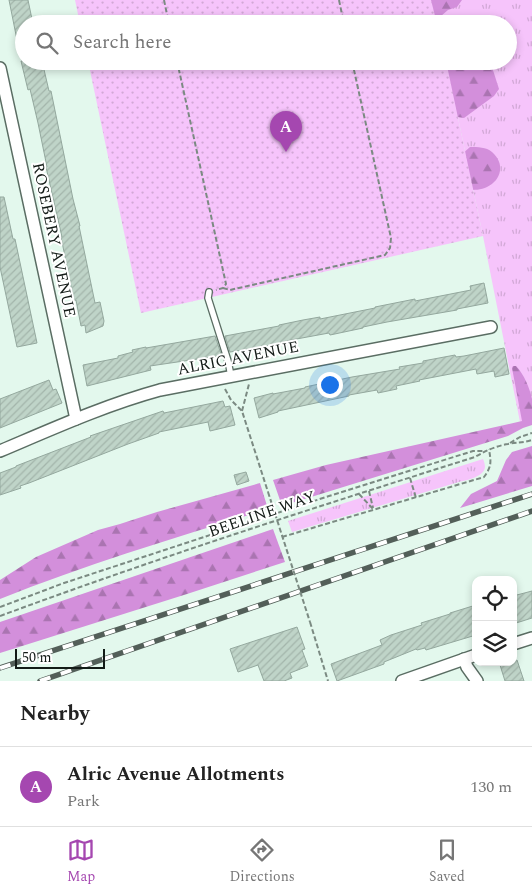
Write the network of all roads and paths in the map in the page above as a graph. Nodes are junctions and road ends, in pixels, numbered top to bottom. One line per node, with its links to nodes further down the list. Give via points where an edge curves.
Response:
1 (164, 0): 3 (path)
2 (339, 0): 4 (path)
3 (167, 15)
4 (342, 15)
5 (0, 68): 15 (street, ROSEBERY AVENUE)
6 (179, 70): 8 (path, via 226,284)
7 (354, 70): 8 (path, via 392,238 390,248 385,255 230,290)
8 (224, 288): 9 (path)
9 (209, 292): 12 (lane)
10 (491, 327): 11 (street, ALRIC AVENUE)
11 (248, 373): 12 (street, ALRIC AVENUE); 14 (path, via 249,386)
12 (231, 376): 13 (street, ALRIC AVENUE)
13 (219, 378): 14 (path, via 231,400); 15 (street, ALRIC AVENUE, via 144,394)
14 (242, 411): 26 (path, bridge)
15 (76, 419): 19 (street, ALRIC AVENUE)
16 (532, 433): 18 (path)
17 (532, 440): 18 (path, BEELINE WAY)
18 (508, 444): 20 (path, BEELINE WAY)
19 (0, 450)
20 (487, 450): 21 (path, BEELINE WAY); 24 (path, via 490,469 484,476); 27 (path, via 473,451 329,496)
21 (410, 478): 22 (path, BEELINE WAY); 24 (path)
22 (368, 491): 23 (path, BEELINE WAY); 25 (path)
23 (359, 494): 25 (path); 28 (path, BEELINE WAY)
24 (416, 498): 25 (path)
25 (374, 510): 26 (path)
26 (282, 537): 33 (path, bridge)
27 (0, 607)
28 (0, 616)
29 (532, 638): 30 (street)
30 (517, 643)
31 (472, 656): 32 (street)
32 (464, 659): 34 (street); 35 (street)
33 (328, 681)
34 (402, 681)
35 (477, 681)

